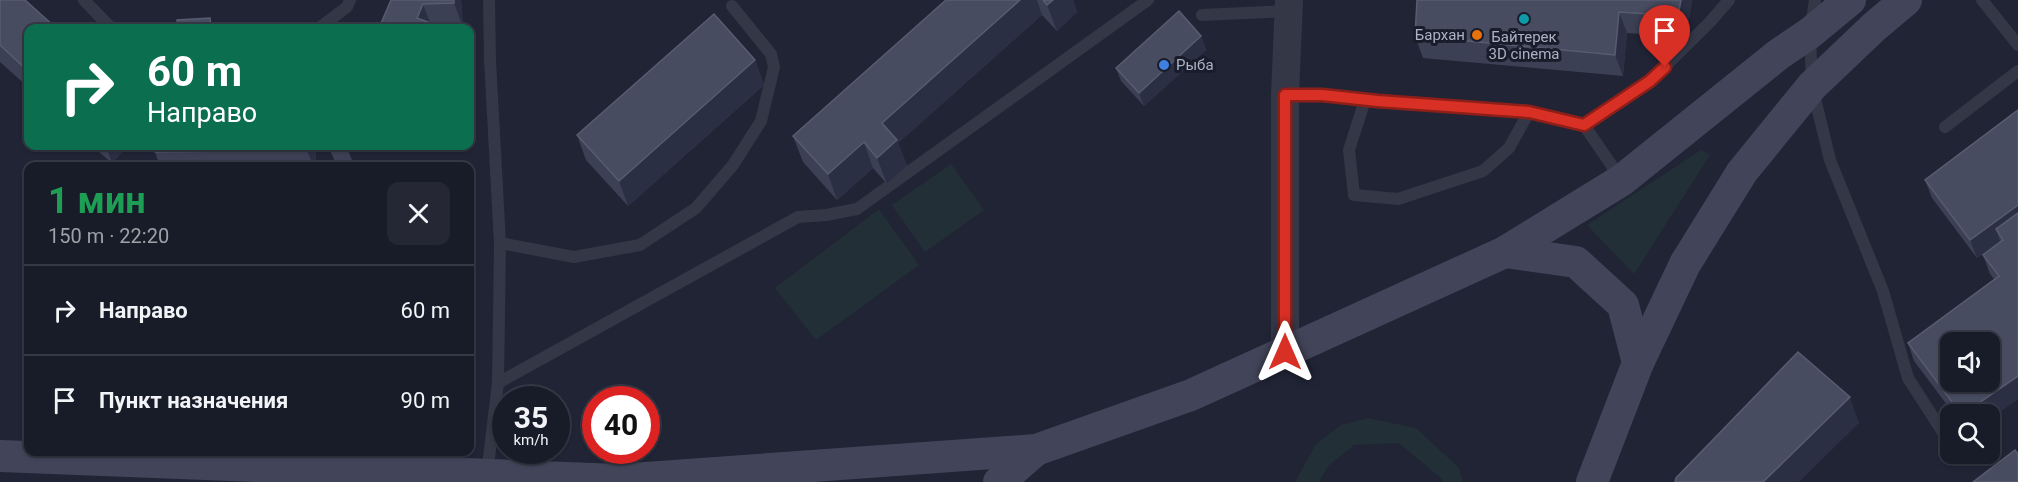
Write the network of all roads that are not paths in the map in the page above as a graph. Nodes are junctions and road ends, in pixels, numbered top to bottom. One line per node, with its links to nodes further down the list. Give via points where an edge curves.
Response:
1 (84, 0): 13 (lane)
2 (350, 0): 14 (lane, via 347,8)
3 (489, 0): 25 (lane)
4 (1148, 0): 29 (lane, via 857,209 798,217)
5 (1729, 0): 22 (lane, via 1650,81)
6 (1815, 0): 15 (lane)
7 (1850, 0): 15 (main road)
8 (1906, 0): 18 (main road)
9 (1982, 0): 16 (lane)
10 (1289, 5): 12 (lane); 19 (street)
11 (732, 6): 25 (lane, via 771,54 774,67 760,121 733,165 696,208 640,245 574,257)
12 (1202, 15)
13 (107, 24)
14 (325, 24)
15 (1810, 33): 18 (lane); 24 (main road)
16 (2018, 45)
17 (2018, 71): 23 (lane)
18 (1812, 86): 28 (main road, via 1742,172 1685,264); 30 (lane, via 1830,160 1883,291 1908,378)
19 (1285, 95): 20 (lane); 27 (street)
20 (1365, 100): 21 (lane); 21 (lane, via 1349,150 1354,195 1398,200 1483,171 1509,148)
21 (1529, 112): 22 (lane)
22 (1584, 125): 24 (lane)
23 (1945, 127)
24 (1622, 180): 26 (main road)
25 (500, 243): 29 (lane)
26 (1504, 252): 27 (main road); 28 (main road, via 1576,262 1623,305)
27 (1285, 352): 31 (main road, via 1191,395)
28 (1638, 363): 35 (main road)
29 (498, 383): 33 (lane)
30 (1940, 428)
31 (1036, 450): 33 (main road, via 618,480); 34 (main road)
32 (0, 456): 33 (main road)
33 (487, 475)
34 (999, 482)
35 (1592, 482)

